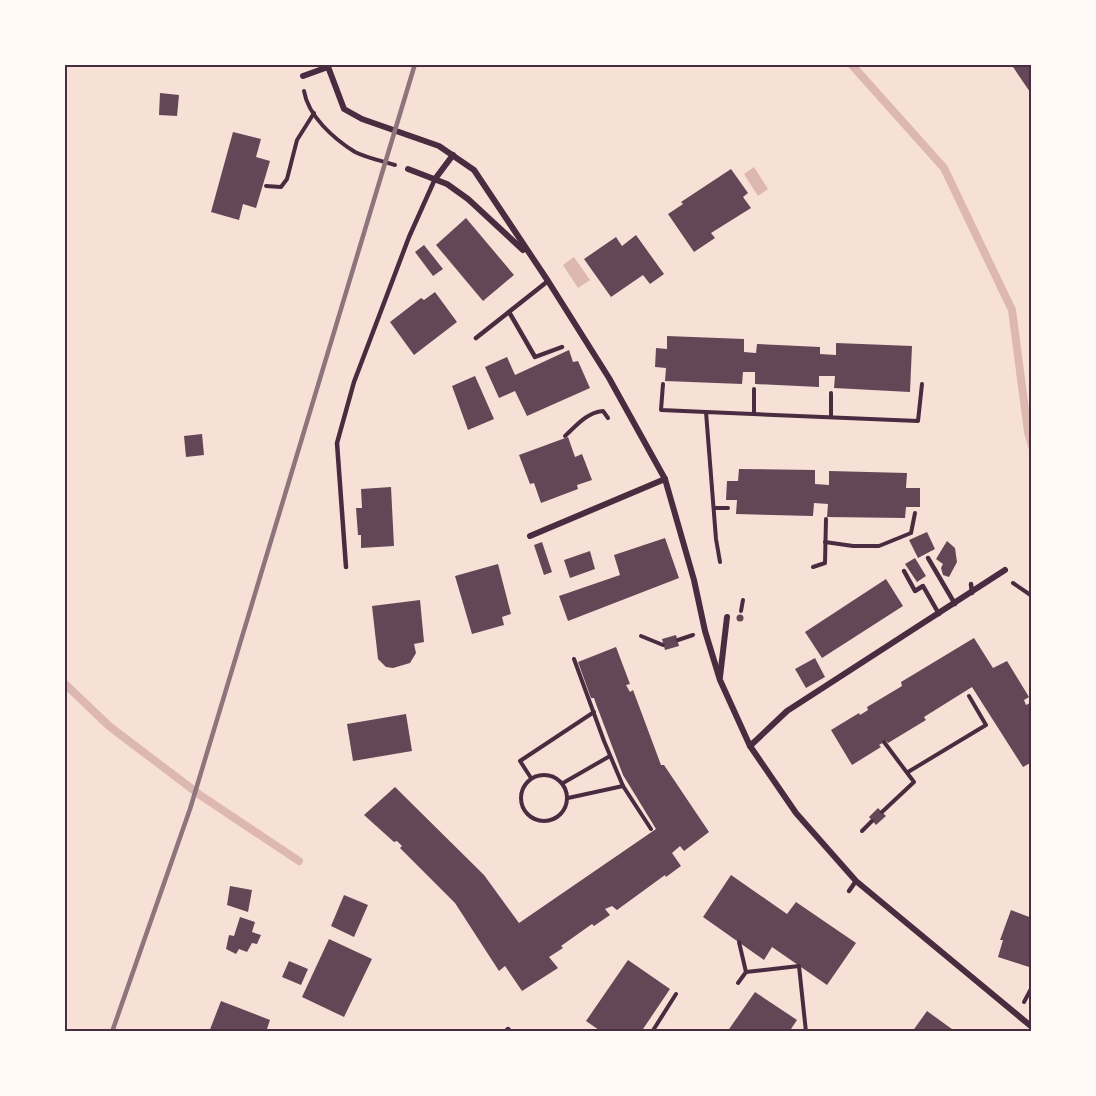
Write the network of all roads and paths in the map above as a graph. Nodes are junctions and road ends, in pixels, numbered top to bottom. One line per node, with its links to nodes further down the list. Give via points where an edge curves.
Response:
1 (327, 66): 2 (street); 4 (street, via 344,109)
2 (303, 76): 3 (path, via 305,98)
3 (314, 113): 5 (path, via 321,124 356,153); 7 (path, via 297,140 287,179 281,187)
4 (453, 155): 6 (street); 8 (street, via 474,170)
5 (408, 170): 6 (street)
6 (435, 179): 8 (street, via 468,199); 31 (lane, via 354,382 337,443)
7 (266, 186)
8 (529, 255): 9 (street)
9 (548, 281): 10 (lane); 22 (street, via 609,378)
10 (509, 312): 11 (lane); 12 (lane, via 534,357)
11 (477, 338)
12 (562, 347)
13 (663, 384): 17 (path, via 661,410)
14 (922, 384): 19 (path, via 918,421)
15 (754, 389): 18 (path)
16 (831, 393): 19 (path)
17 (706, 412): 18 (path); 23 (path)
18 (754, 414): 19 (path)
19 (831, 417)
20 (608, 418): 21 (path, via 603,411 594,412)
21 (565, 436)
22 (665, 479): 27 (street); 46 (street)
23 (714, 508): 24 (path); 30 (path)
24 (728, 508)
25 (915, 513): 28 (path, via 911,533 879,546)
26 (826, 519): 28 (path)
27 (530, 536)
28 (825, 542): 32 (path, via 825,563)
29 (928, 558): 39 (lane)
30 (720, 562)
31 (346, 567)
32 (813, 567)
33 (904, 571): 40 (lane, via 915,591 923,586)
34 (1003, 572): 36 (street); 37 (path)
35 (970, 584): 36 (lane)
36 (972, 593): 39 (street)
37 (1032, 596)
38 (743, 600): 41 (path)
39 (955, 604): 40 (street)
40 (939, 614): 50 (street, via 788,711)
41 (740, 616)
42 (727, 617): 46 (street)
43 (641, 636): 44 (path)
44 (663, 645)
45 (574, 659): 48 (path)
46 (720, 680): 50 (street)
47 (969, 696): 52 (path, via 986,725)
48 (594, 712): 51 (path); 53 (path, via 520,761)
49 (884, 742): 52 (path)
50 (750, 746): 61 (street, via 796,813)
51 (610, 756): 54 (path); 55 (path)
52 (908, 772): 57 (path, via 914,782)
53 (531, 778): 54 (path, via 548,774); 56 (path, via 520,795 525,813 534,818 542,822 561,816)
54 (563, 783): 56 (path)
55 (623, 786): 56 (path); 59 (path)
56 (568, 798)
57 (882, 812)
58 (872, 821): 60 (path)
59 (651, 829)
60 (862, 831)
61 (856, 881): 62 (lane); 69 (street)
62 (849, 891)
63 (739, 942): 64 (path)
64 (746, 972): 65 (path); 71 (path, via 799,966)
65 (738, 982)
66 (1032, 987): 68 (path)
67 (676, 994): 70 (path)
68 (1025, 1000)
69 (1032, 1027)
70 (652, 1032)
71 (806, 1032)

